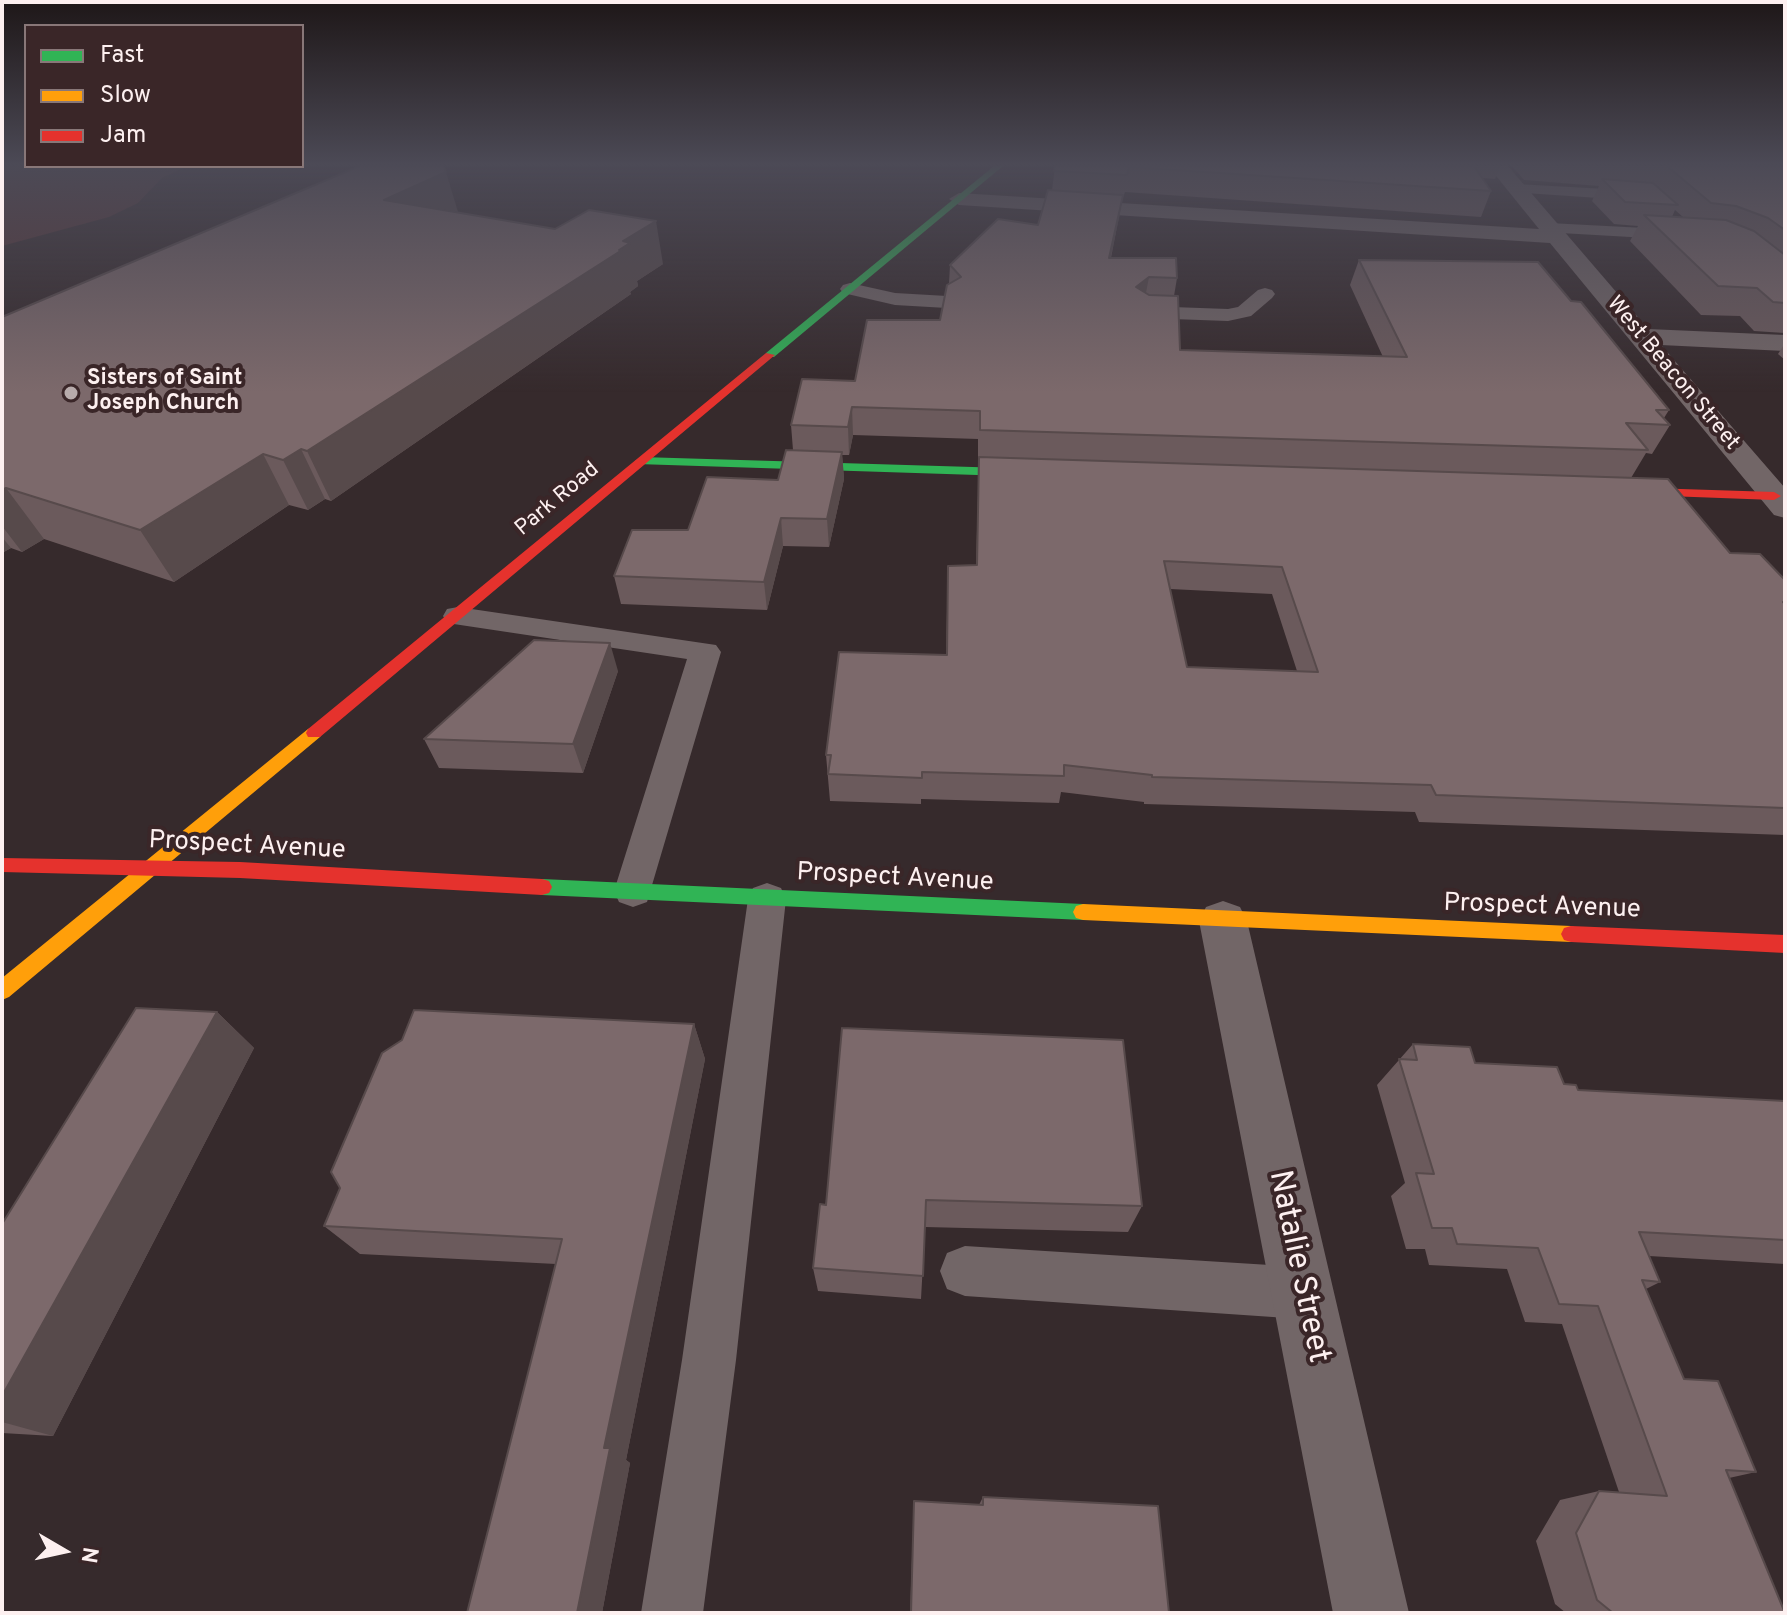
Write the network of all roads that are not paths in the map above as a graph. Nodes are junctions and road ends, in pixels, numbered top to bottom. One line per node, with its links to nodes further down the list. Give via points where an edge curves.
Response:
1 (908, 241): 3 (main road, Park Road)
2 (1561, 241): 7 (street, West Beacon Street)
3 (850, 289): 5 (lane); 9 (main road, Park Road)
4 (1265, 294): 6 (lane, via 1244,312)
5 (947, 302)
6 (1144, 312)
7 (1641, 336): 8 (street); 12 (street, West Beacon Street)
8 (1785, 343)
9 (641, 461): 10 (main road); 13 (main road, Park Road)
10 (1058, 474)
11 (1599, 491): 12 (main road)
12 (1779, 502)
13 (458, 616): 15 (main road, Park Road); 16 (lane, via 705,652)
14 (2, 865): 15 (main road, Prospect Avenue)
15 (148, 868): 16 (main road, Prospect Avenue); 20 (main road, Park Road)
16 (633, 891): 17 (main road, Prospect Avenue)
17 (767, 899): 18 (main road, Prospect Avenue); 23 (lane)
18 (1223, 921): 19 (main road, Prospect Avenue); 22 (street, Natalie Street)
19 (1785, 944)
20 (2, 991)
21 (965, 1271): 22 (lane)
22 (1302, 1293): 24 (street, Natalie Street)
23 (672, 1613)
24 (1371, 1613)

